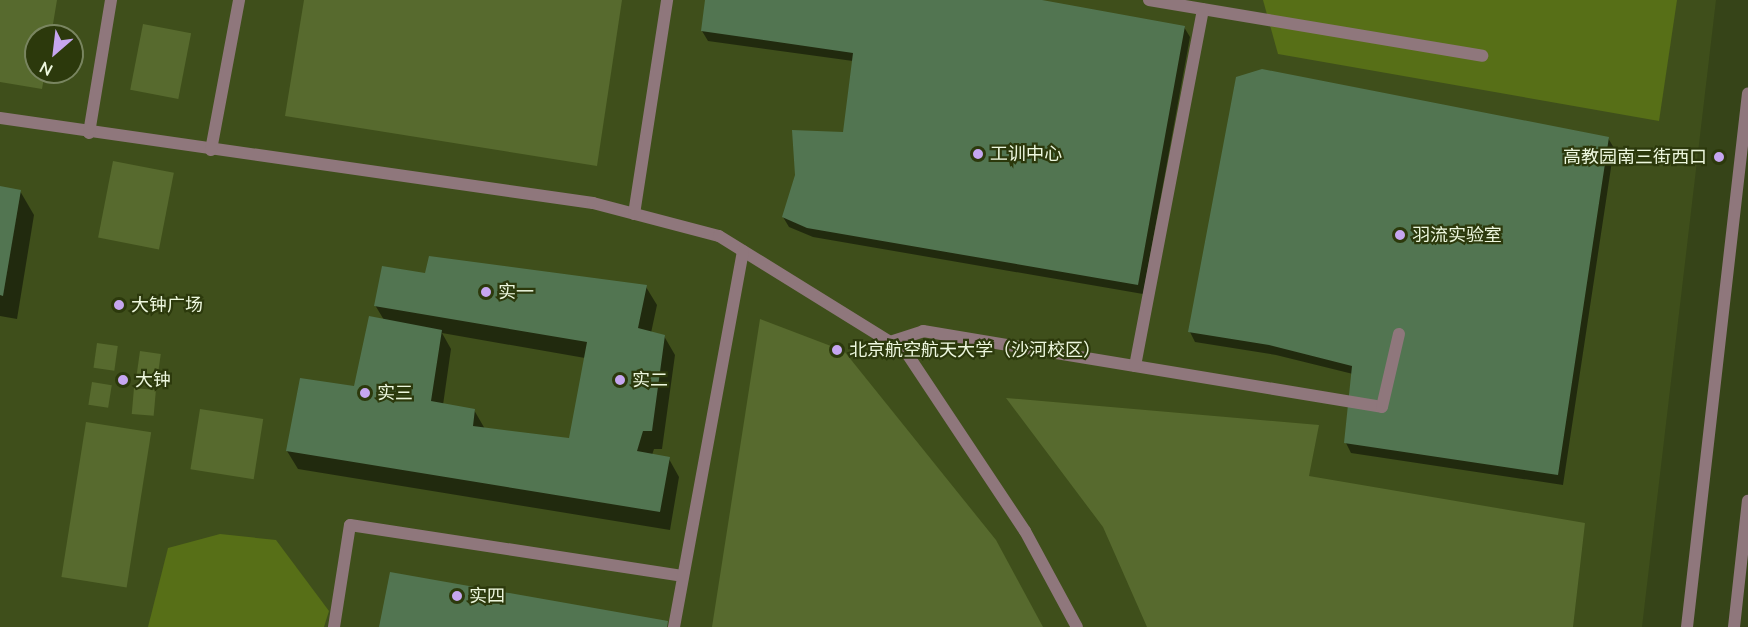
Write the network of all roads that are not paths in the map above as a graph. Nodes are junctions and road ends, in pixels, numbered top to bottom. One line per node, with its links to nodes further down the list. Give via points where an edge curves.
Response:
1 (111, 0): 9 (street)
2 (239, 0): 10 (street)
3 (667, 0): 11 (street)
4 (1149, 0): 5 (street)
5 (1203, 9): 6 (street); 15 (street)
6 (1482, 56)
7 (1748, 93): 21 (street)
8 (0, 118): 9 (street)
9 (89, 133): 10 (street)
10 (211, 150): 11 (street, via 592,203)
11 (634, 214): 12 (street, via 719,236)
12 (743, 251): 14 (street); 17 (street)
13 (1399, 334): 15 (street, via 1382,407)
14 (890, 342): 15 (street, via 923,331); 20 (street, via 906,352 1018,521)
15 (1135, 366)
16 (1748, 501): 22 (street)
17 (682, 576): 18 (street, via 350,525); 19 (street)
18 (334, 627)
19 (674, 627)
20 (1077, 627)
21 (1687, 627)
22 (1734, 627)

